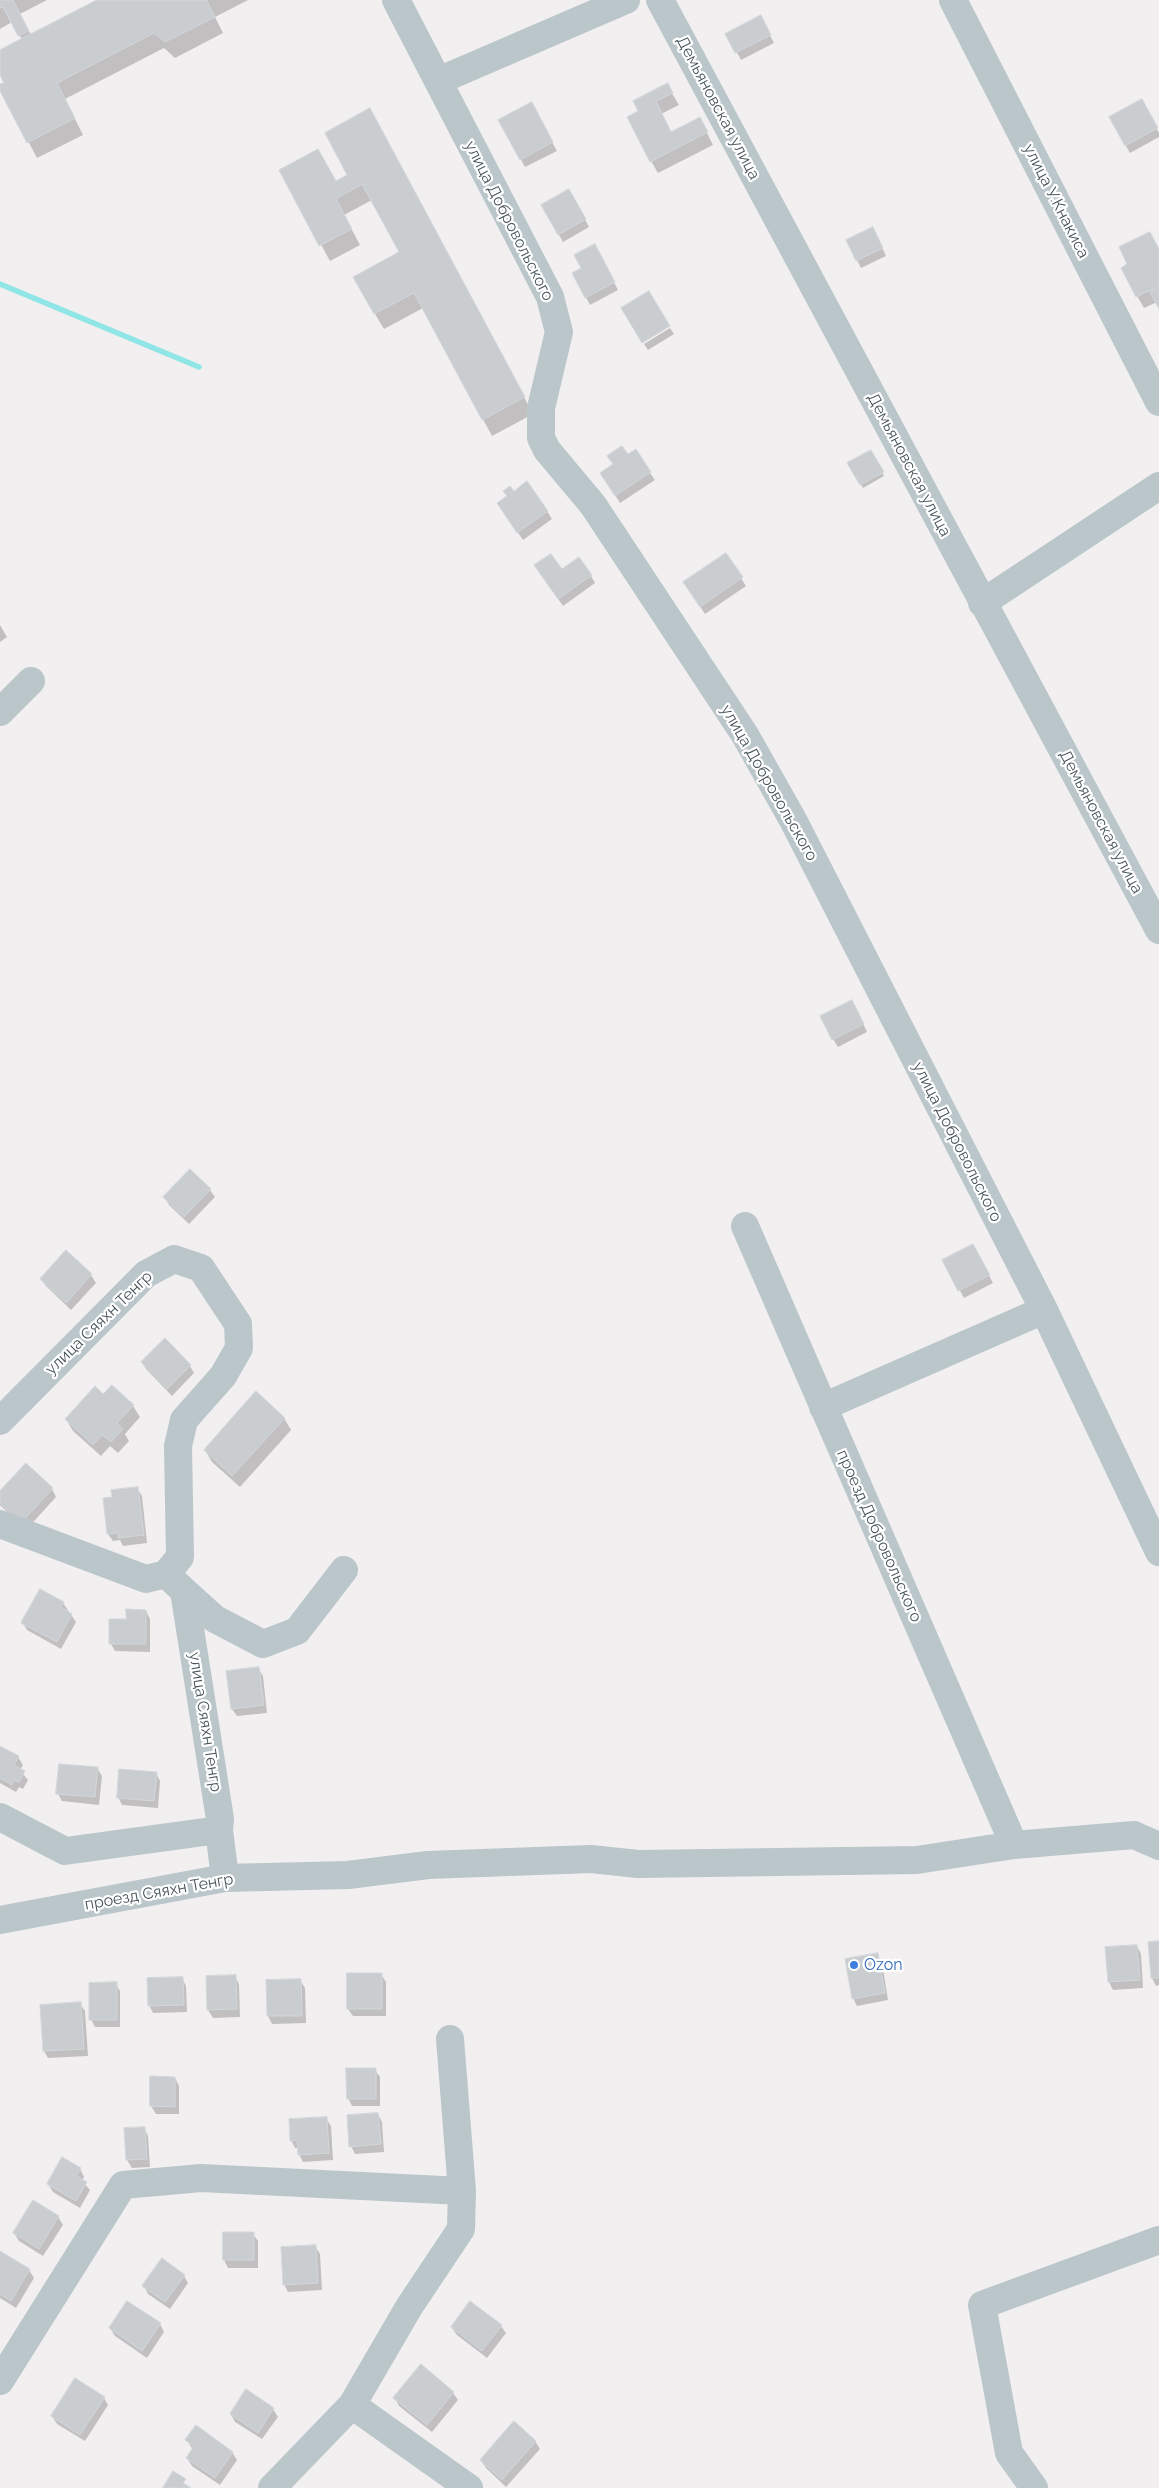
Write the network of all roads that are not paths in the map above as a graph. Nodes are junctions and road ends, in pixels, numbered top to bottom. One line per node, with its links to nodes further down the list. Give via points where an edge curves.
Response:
1 (396, 0): 5 (street, улица Добровольского)
2 (626, 0): 5 (street)
3 (660, 0): 8 (street, Демьяновская улица)
4 (953, 0): 6 (street, улица У.Кнакиса)
5 (438, 81): 13 (street, улица Добровольского, via 550,297 559,332 541,408 541,438 594,506 746,735 793,820)
6 (1159, 402)
7 (1159, 486): 8 (street)
8 (982, 603): 11 (street, Демьяновская улица)
9 (31, 681): 10 (street)
10 (0, 712)
11 (1159, 930)
12 (745, 1226): 14 (street, проезд Добровольского)
13 (1044, 1310): 14 (street); 17 (street, улица Добровольского)
14 (823, 1407): 22 (street, проезд Добровольского)
15 (0, 1422): 19 (street, улица Сяяхн Тенгр, via 146,1274 174,1259 201,1268 238,1324 239,1348 223,1376 184,1420 178,1446 180,1557)
16 (0, 1524): 19 (street, via 146,1579)
17 (1159, 1552)
18 (344, 1570): 19 (street, via 297,1631 263,1644 215,1620)
19 (175, 1583): 21 (street, улица Сяяхн Тенгр, via 220,1819)
20 (0, 1817): 21 (street, via 65,1851)
21 (219, 1830): 24 (street, улица Сяяхн Тенгр)
22 (1014, 1845): 23 (street, проезд Сяяхн Тенгр, via 1134,1835); 24 (street, проезд Сяяхн Тенгр, via 917,1860 638,1864 591,1859 428,1865 348,1875)
23 (1159, 1846)
24 (225, 1878): 25 (street, проезд Сяяхн Тенгр)
25 (0, 1920)
26 (450, 2039): 27 (street)
27 (462, 2191): 29 (street, via 201,2178 123,2185); 30 (street, via 461,2230 409,2307)
28 (1159, 2240): 33 (street, via 982,2305 1010,2453)
29 (0, 2381)
30 (352, 2405): 31 (street); 32 (street)
31 (272, 2488)
32 (469, 2488)
33 (1034, 2488)

